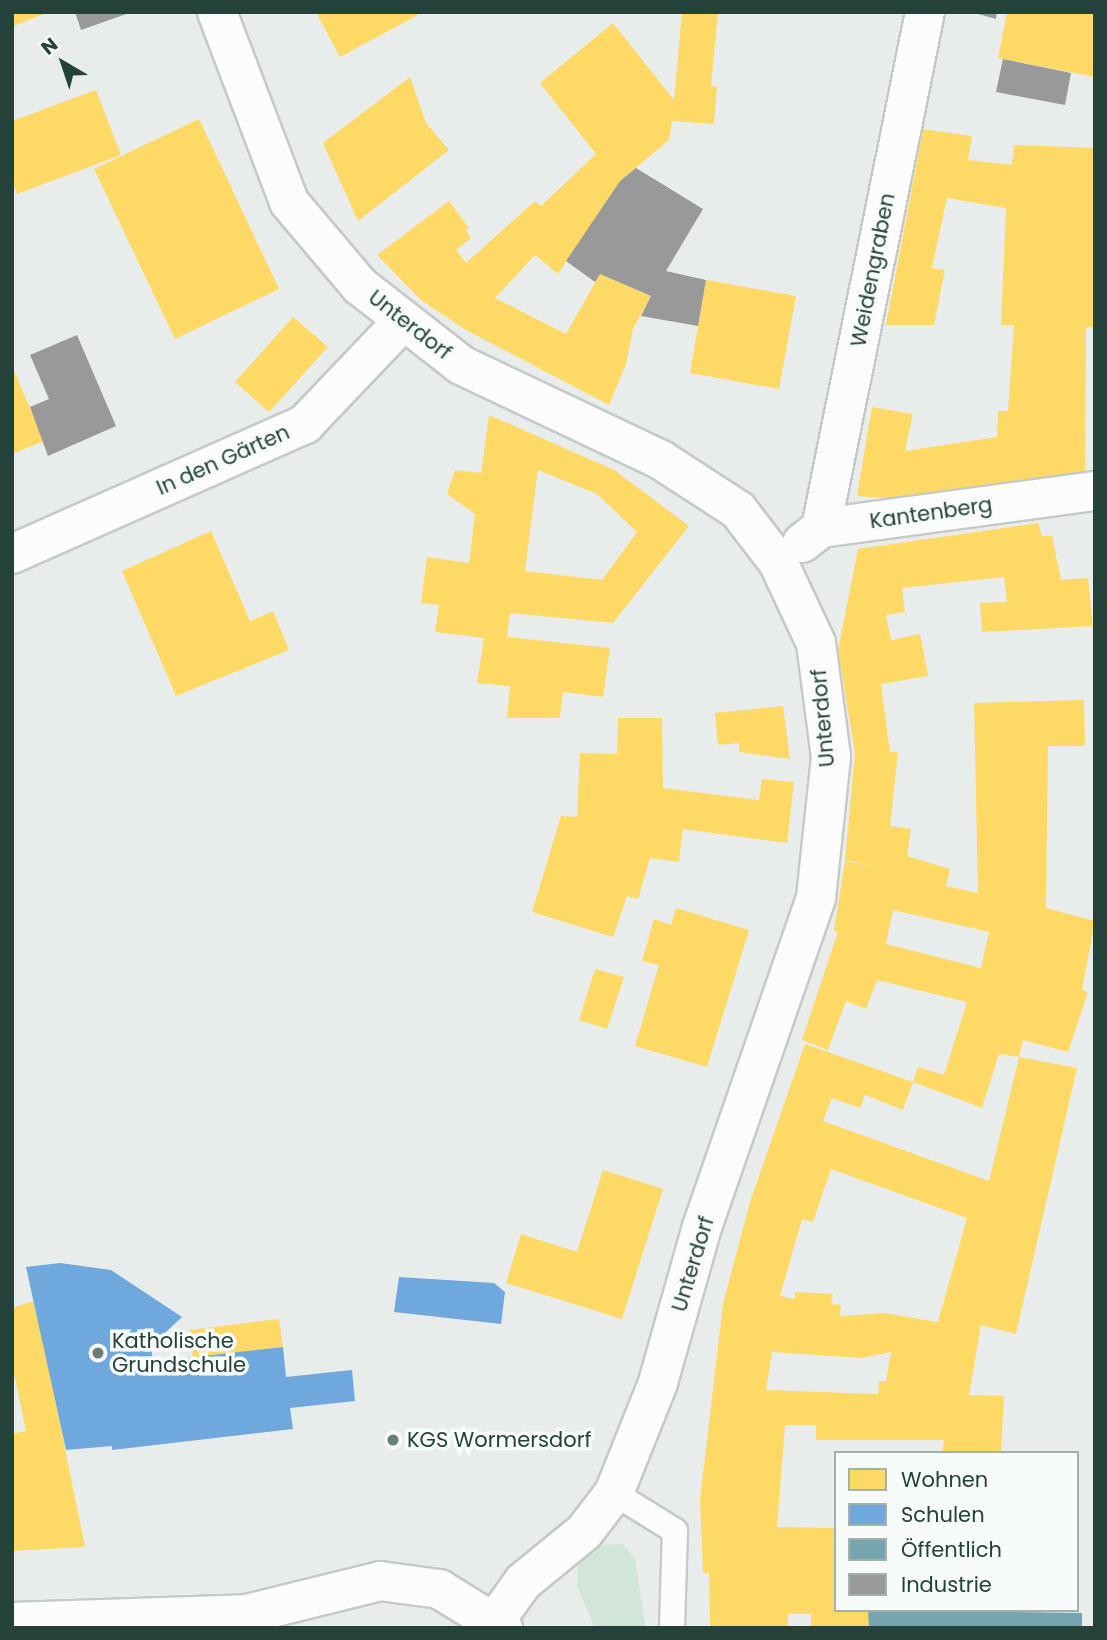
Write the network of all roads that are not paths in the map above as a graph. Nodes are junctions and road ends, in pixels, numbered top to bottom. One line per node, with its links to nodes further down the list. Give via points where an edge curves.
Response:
1 (217, 12): 3 (street, Unterdorf, via 289,202 360,286)
2 (925, 12): 5 (street, Weidengraben)
3 (403, 321): 6 (street, In den Gärten, via 305,424); 7 (street, Unterdorf, via 461,365 661,460 738,510)
4 (1095, 491): 5 (street, Kantenberg)
5 (821, 528): 7 (street)
6 (12, 554)
7 (778, 562): 8 (street, Unterdorf, via 816,643 831,757 816,898 702,1227 658,1383)
8 (614, 1493): 10 (street, Unterdorf, via 584,1532 523,1582); 11 (lane, via 675,1531)
9 (12, 1622): 10 (street, via 247,1614 380,1581 439,1589)
10 (499, 1624)
11 (672, 1628)

